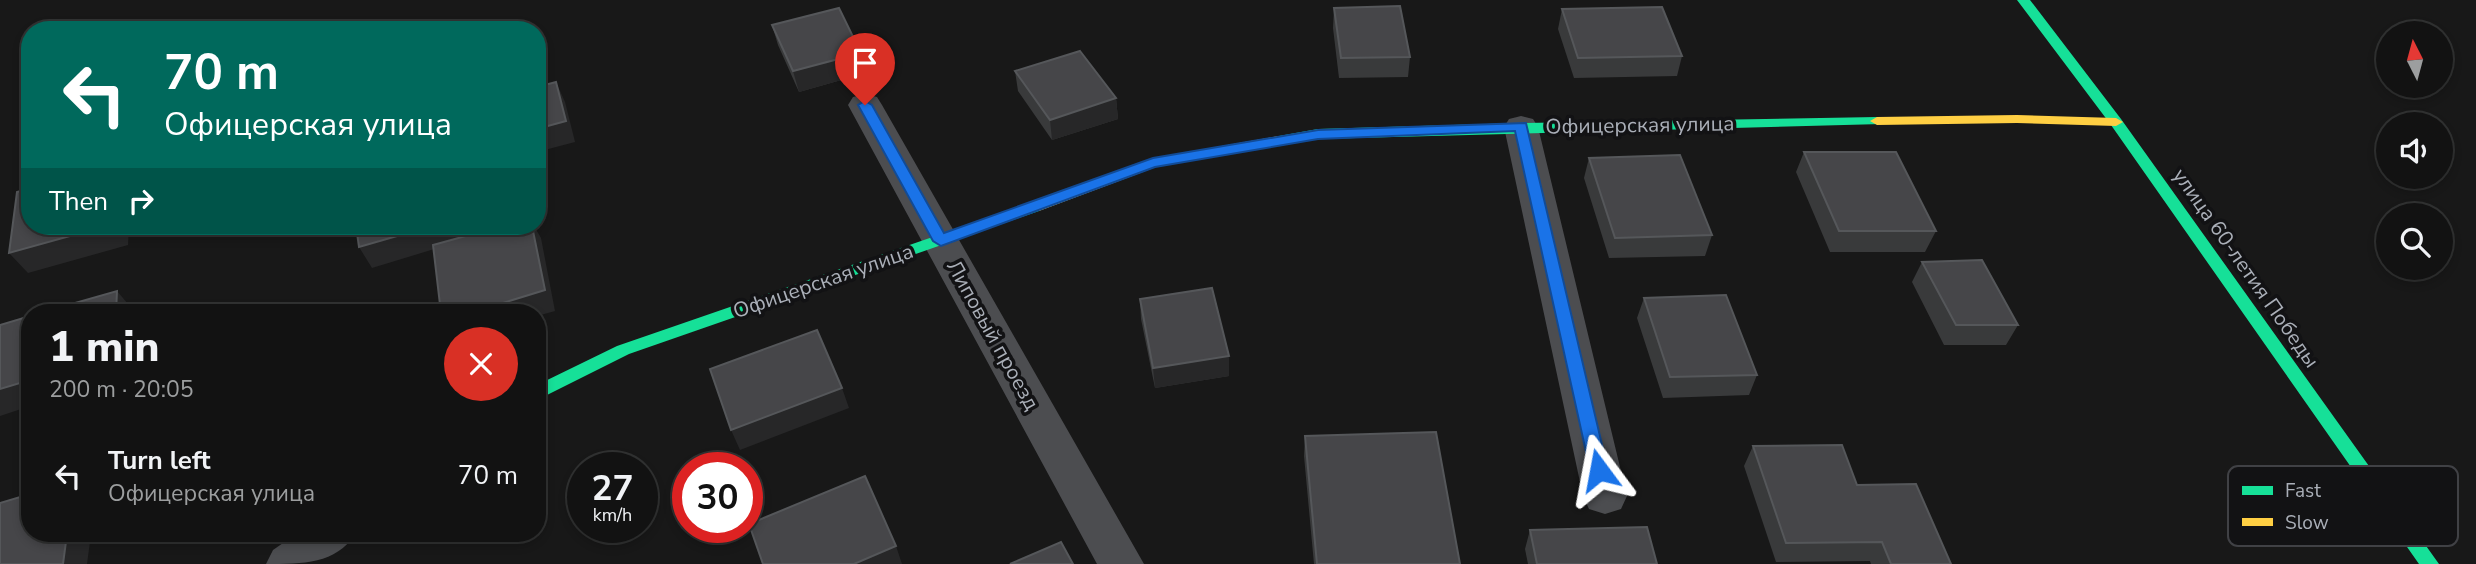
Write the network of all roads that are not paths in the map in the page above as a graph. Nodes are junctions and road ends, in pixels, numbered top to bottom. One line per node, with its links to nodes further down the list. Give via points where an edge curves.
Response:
1 (2023, 0): 3 (street, улица 60-летия Победы)
2 (865, 105): 5 (street, Липовый проезд)
3 (2116, 122): 4 (street, Офицерская улица, via 2017,119); 7 (street, улица 60-летия Победы)
4 (1521, 127): 5 (street, Офицерская улица, via 1318,134 1153,163); 8 (street)
5 (941, 241): 6 (street, Офицерская улица, via 623,350); 12 (street, Липовый проезд)
6 (546, 388)
7 (2360, 466)
8 (1605, 496)
9 (321, 542): 11 (street)
10 (2417, 546): 13 (street, улица 60-летия Победы)
11 (289, 564)
12 (1121, 564)
13 (2430, 564)

